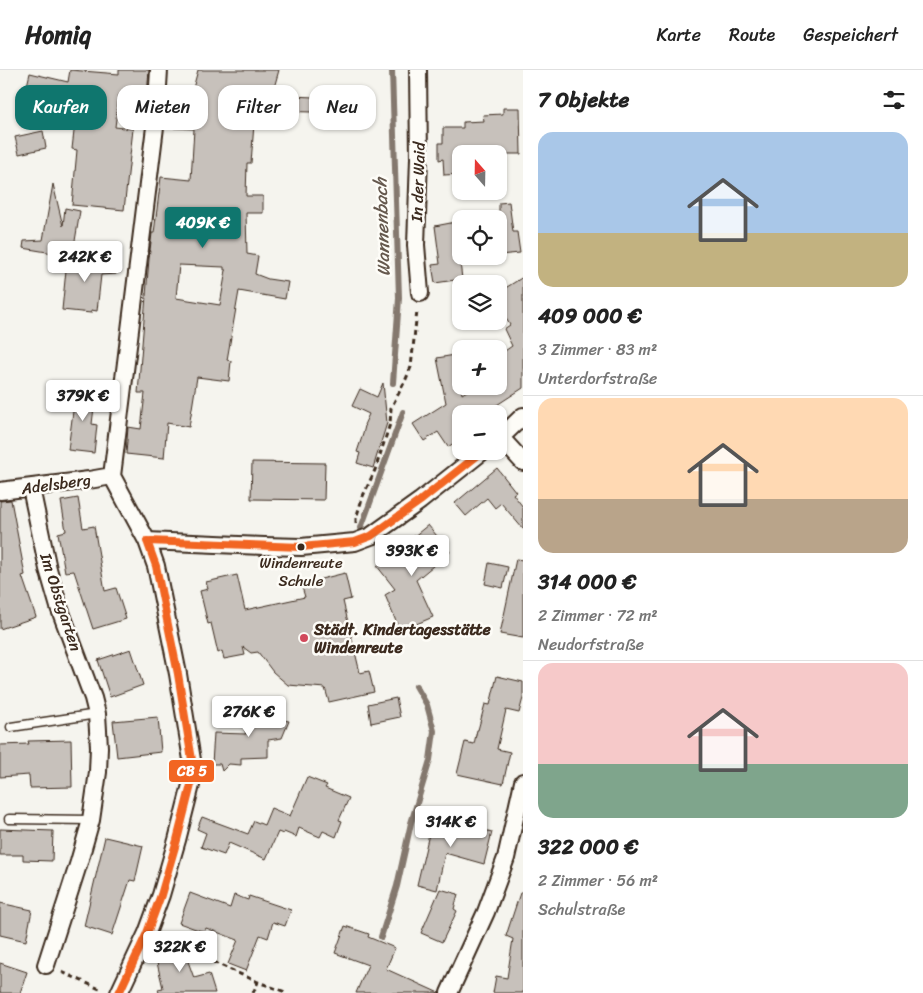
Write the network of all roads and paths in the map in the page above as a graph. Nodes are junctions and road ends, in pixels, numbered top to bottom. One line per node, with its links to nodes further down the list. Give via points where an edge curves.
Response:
1 (159, 70): 9 (street, via 155,129)
2 (418, 70): 3 (street, In der Waid, via 416,245)
3 (420, 293): 13 (path, via 411,367 390,408 390,424 356,518)
4 (523, 416): 5 (street)
5 (507, 431)
6 (507, 445): 8 (street)
7 (472, 460): 13 (street, via 371,536)
8 (523, 462)
9 (112, 476): 10 (street, Adelsberg); 12 (street)
10 (31, 488): 11 (street, Adelsberg); 14 (street, Im Obstgarten, via 48,569)
11 (0, 491)
12 (147, 541): 13 (street, via 301,547); 19 (street, via 156,566 192,760 191,785 177,840)
13 (355, 542)
14 (97, 714): 15 (lane); 18 (street, Im Obstgarten, via 98,772)
15 (11, 727)
16 (523, 782): 26 (street, via 506,858 486,912)
17 (9, 819): 18 (lane)
18 (92, 820): 20 (street, Im Obstgarten)
19 (147, 933): 21 (path); 23 (street)
20 (46, 965): 22 (path)
21 (258, 982): 24 (path); 25 (path)
22 (108, 993)
23 (119, 993)
24 (253, 993)
25 (288, 993)
26 (449, 993)

